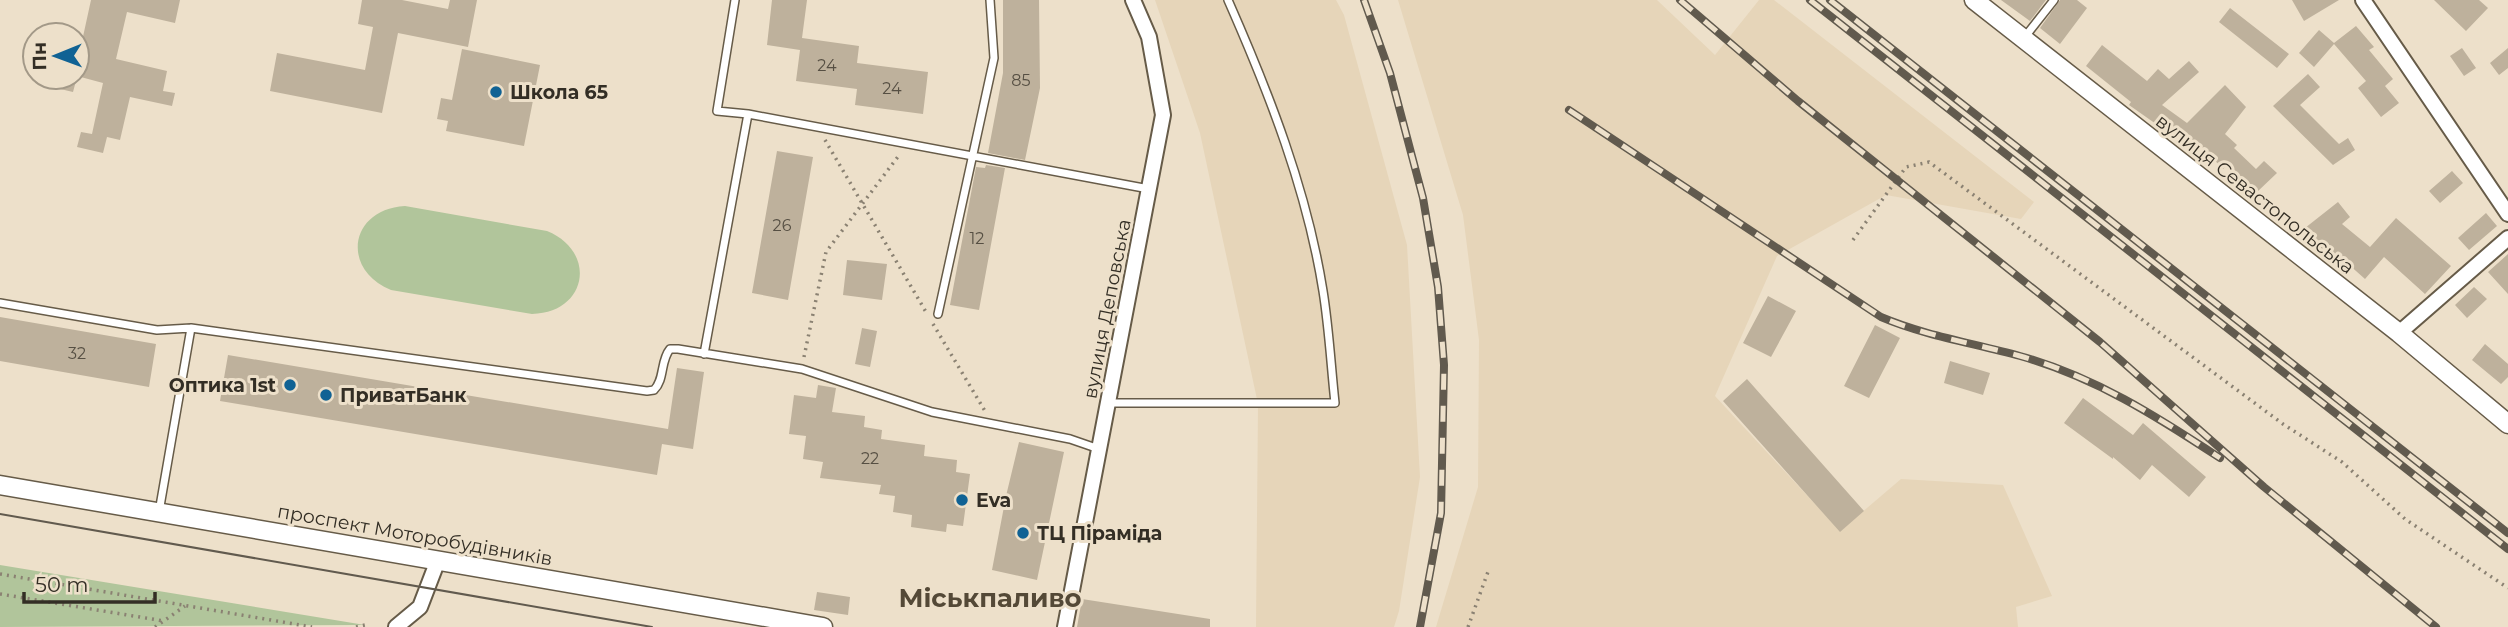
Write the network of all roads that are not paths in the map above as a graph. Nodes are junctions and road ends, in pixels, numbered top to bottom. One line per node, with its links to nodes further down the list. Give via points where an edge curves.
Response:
1 (736, 0): 9 (lane, via 717,111)
2 (990, 0): 10 (lane, via 994,58)
3 (1133, 0): 11 (street, вулиця Деповська, via 1149,37 1163,115)
4 (1228, 0): 19 (lane, via 1298,183 1323,291 1335,403)
5 (1974, 0): 8 (street, вулиця Севастопольська)
6 (2054, 0): 8 (lane)
7 (2363, 0): 12 (street)
8 (2024, 39): 17 (street, вулиця Севастопольська)
9 (748, 114): 10 (lane); 18 (lane)
10 (973, 156): 11 (lane); 15 (lane)
11 (1149, 189): 19 (street, вулиця Деповська)
12 (2508, 214)
13 (2508, 237): 17 (street)
14 (0, 303): 16 (lane, via 157,330)
15 (939, 314)
16 (191, 328): 18 (lane, via 647,391 659,385 670,349); 23 (lane)
17 (2399, 333): 20 (street, вулиця Севастопольська)
18 (704, 354): 21 (lane, via 802,369 932,412)
19 (1108, 403): 21 (street, вулиця Деповська)
20 (2508, 424)
21 (1099, 449): 27 (street, вулиця Деповська)
22 (0, 485): 23 (street, проспект Моторобудівників)
23 (159, 512): 24 (street, проспект Моторобудівників)
24 (438, 560): 25 (street, via 420,607); 26 (street, проспект Моторобудівників)
25 (396, 627)
26 (823, 627)
27 (1065, 627)

